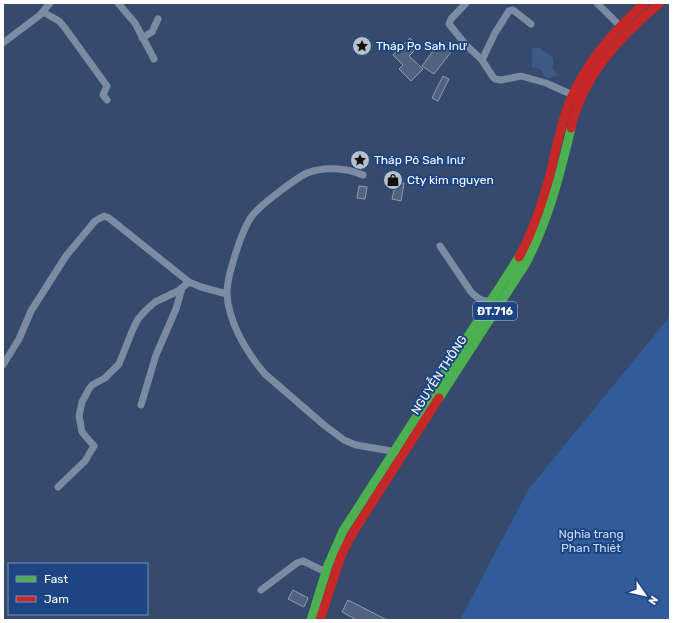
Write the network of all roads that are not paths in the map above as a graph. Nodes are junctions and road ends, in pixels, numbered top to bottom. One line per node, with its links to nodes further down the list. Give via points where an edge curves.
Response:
1 (50, 3): 7 (street)
2 (118, 3): 11 (street, via 135,23)
3 (466, 3): 14 (street, via 449,24)
4 (598, 3): 10 (street)
5 (646, 3): 10 (main road, NGUYỄN THÔNG / ĐT.716)
6 (660, 3): 15 (main road, NGUYỄN THÔNG / ĐT.716, via 632,27)
7 (43, 12): 12 (street); 16 (street, via 59,21 65,28 106,86 102,95)
8 (158, 19): 11 (street, via 152,32)
9 (531, 24): 14 (street, via 513,10 509,11)
10 (620, 26): 15 (main road, NGUYỄN THÔNG / ĐT.716, via 595,56 582,77)
11 (142, 38): 13 (street)
12 (3, 43)
13 (154, 60)
14 (482, 60): 15 (street, via 492,77 498,80 521,76)
15 (577, 96): 22 (main road, NGUYỄN THÔNG / ĐT.716, via 565,115 544,196 530,236); 25 (main road, NGUYỄN THÔNG / ĐT.716, via 550,207 539,239 526,263)
16 (107, 100)
17 (363, 174): 21 (street, via 347,170 312,171 265,202 247,224 230,274)
18 (440, 246): 22 (street, via 471,292 477,298)
19 (190, 282): 20 (street); 21 (street); 23 (street, via 109,218 100,217 57,269 31,311 19,339)
20 (182, 288): 24 (street, via 176,309 156,355); 26 (street, via 155,302 146,310 133,328 119,364 89,389 82,402 79,416 82,432 94,446 85,461)
21 (227, 294): 25 (street, via 237,330 265,374 344,440 356,445)
22 (490, 301): 25 (main road, NGUYỄN THÔNG / ĐT.716)
23 (3, 365)
24 (141, 405)
25 (398, 453): 27 (main road, NGUYỄN THÔNG / ĐT.716, via 344,530); 30 (main road, NGUYỄN THÔNG / ĐT.716, via 346,546)
26 (58, 487)
27 (326, 572): 28 (street, via 303,561); 29 (main road, NGUYỄN THÔNG / ĐT.716)
28 (261, 590)
29 (311, 620)
30 (320, 620)

